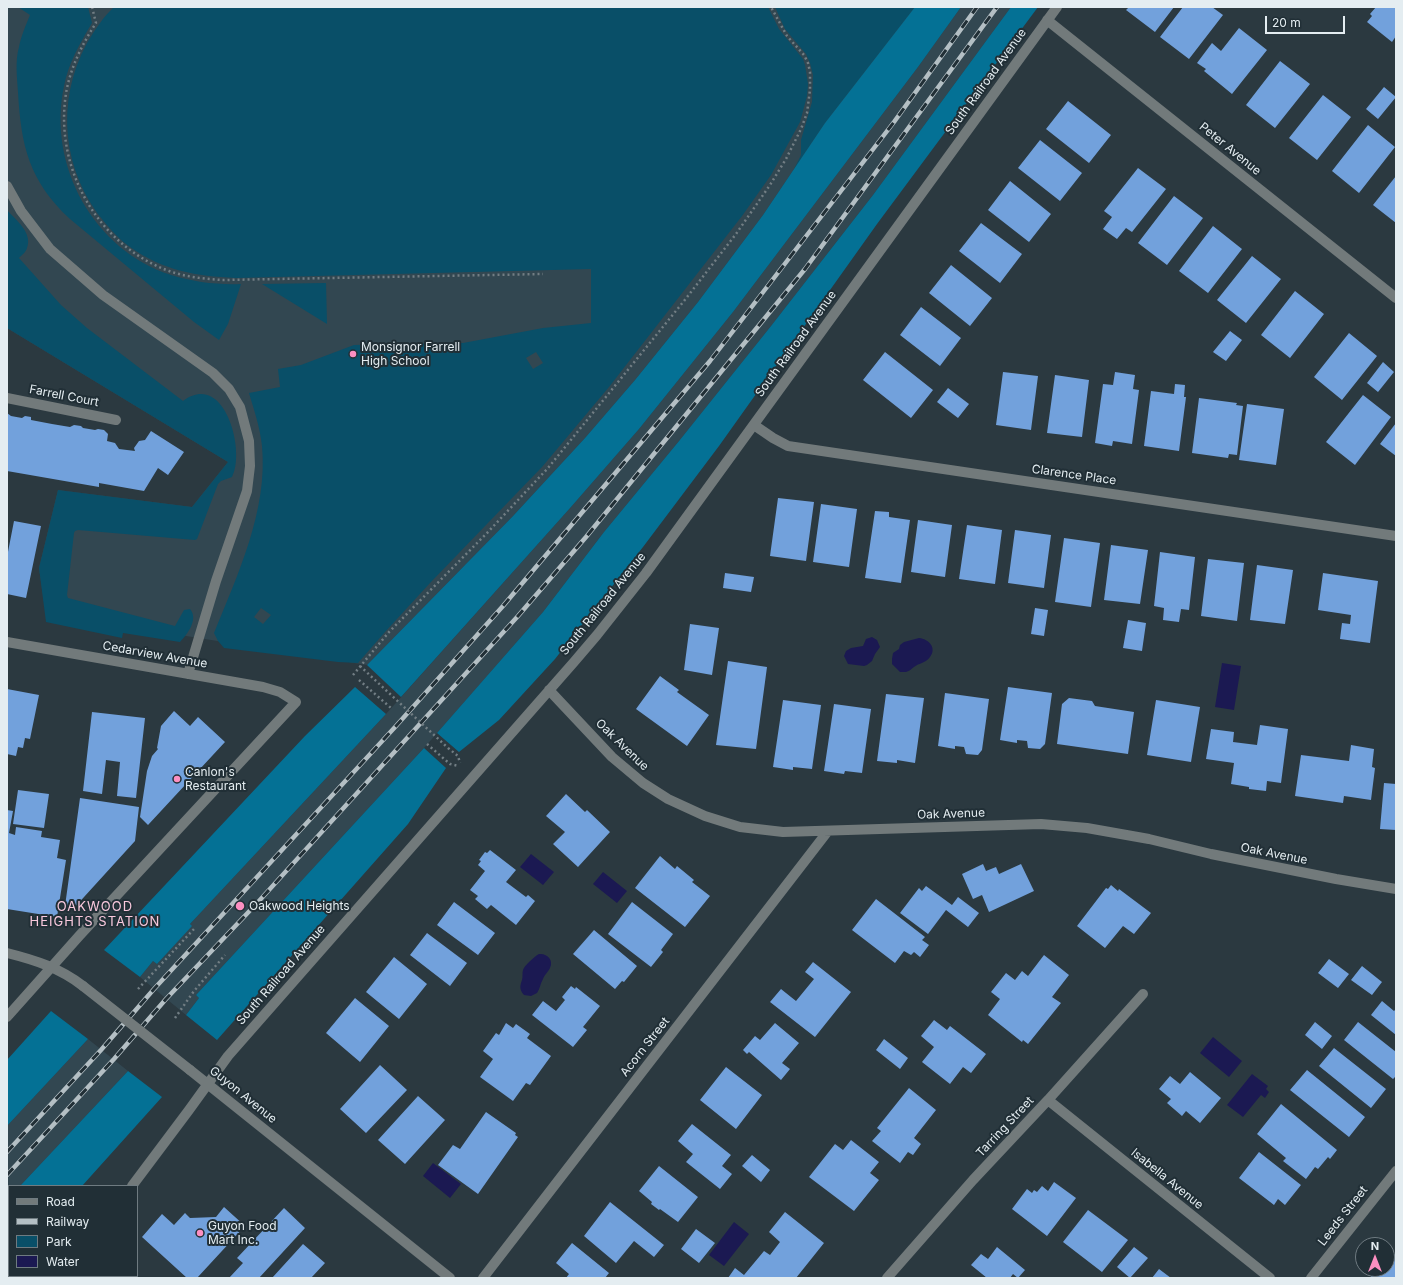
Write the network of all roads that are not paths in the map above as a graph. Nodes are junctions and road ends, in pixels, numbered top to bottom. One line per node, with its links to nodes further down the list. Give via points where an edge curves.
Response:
1 (1057, 7): 2 (street, South Railroad Avenue)
2 (1047, 20): 4 (street, Peter Avenue); 7 (street, South Railroad Avenue)
3 (7, 186): 10 (street, via 21,211 50,249 103,295 213,373 229,389 240,407 249,441 247,491)
4 (1396, 298)
5 (7, 398): 6 (street, Farrell Court)
6 (116, 420)
7 (754, 425): 8 (street, Clarence Place, via 788,446); 11 (street, South Railroad Avenue, via 622,604)
8 (1396, 536)
9 (7, 642): 10 (street, Cedarview Avenue)
10 (188, 674): 15 (street, Cedarview Avenue, via 263,687 280,692 296,702)
11 (549, 690): 12 (street, Oak Avenue, via 612,757 643,783 668,799 705,816 740,827 783,832); 18 (street, South Railroad Avenue, via 228,1056)
12 (828, 831): 13 (street, Oak Avenue, via 1041,824 1087,828); 23 (street, Acorn Street)
13 (1396, 889)
14 (7, 953): 15 (street, Guyon Avenue)
15 (51, 967): 17 (street); 18 (street, Guyon Avenue, bridge, via 83,986)
16 (1143, 994): 19 (street, Tarring Street)
17 (7, 1017)
18 (209, 1084): 21 (street, South Railroad Avenue); 22 (street, Guyon Avenue)
19 (1048, 1100): 24 (street, Tarring Street); 25 (street, Isabella Avenue)
20 (1396, 1170): 26 (street, Leeds Street)
21 (133, 1185)
22 (450, 1278)
23 (483, 1278)
24 (887, 1278)
25 (1270, 1278)
26 (1311, 1278)

